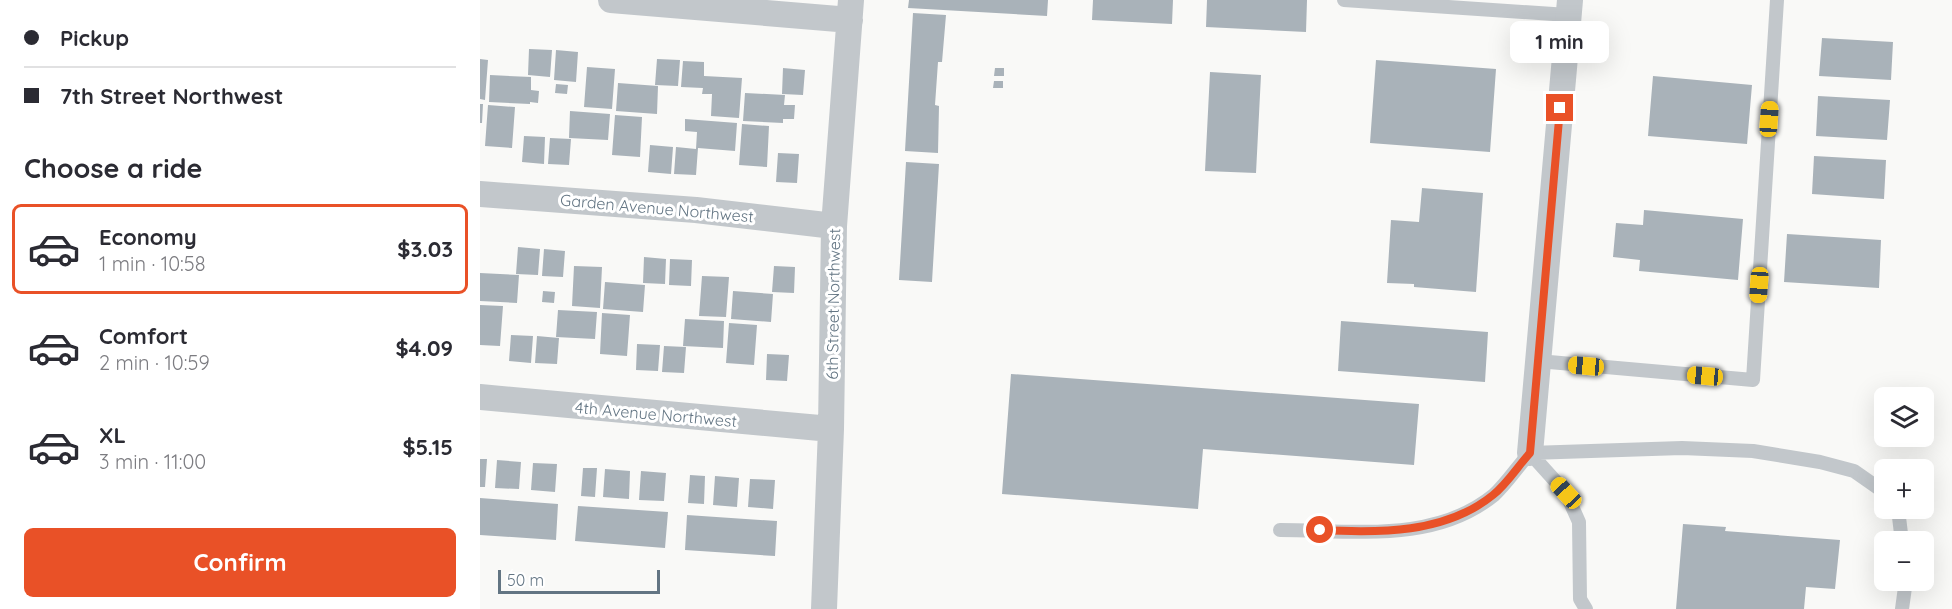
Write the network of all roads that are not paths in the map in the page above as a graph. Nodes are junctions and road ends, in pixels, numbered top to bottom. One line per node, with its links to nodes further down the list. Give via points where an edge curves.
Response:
1 (610, 0): 5 (street)
2 (1344, 0): 4 (lane)
3 (1777, 0): 8 (lane, via 1753,380)
4 (1569, 8): 8 (street)
5 (851, 10): 7 (street, 6th Street Northwest)
6 (480, 194): 7 (street, Garden Avenue Northwest, via 696,210)
7 (834, 226): 10 (street, 6th Street Northwest)
8 (1538, 361): 11 (street)
9 (480, 398): 10 (street, 4th Avenue Northwest)
10 (831, 429): 15 (street, 6th Street Northwest)
11 (1530, 453): 12 (lane, via 1682,448 1753,451 1854,471); 13 (lane, via 1494,494 1444,521 1407,530); 16 (lane, via 1566,493 1579,522 1580,599)
12 (1874, 485)
13 (1280, 530)
14 (1904, 591): 17 (lane)
15 (824, 609)
16 (1586, 609)
17 (1902, 609)

